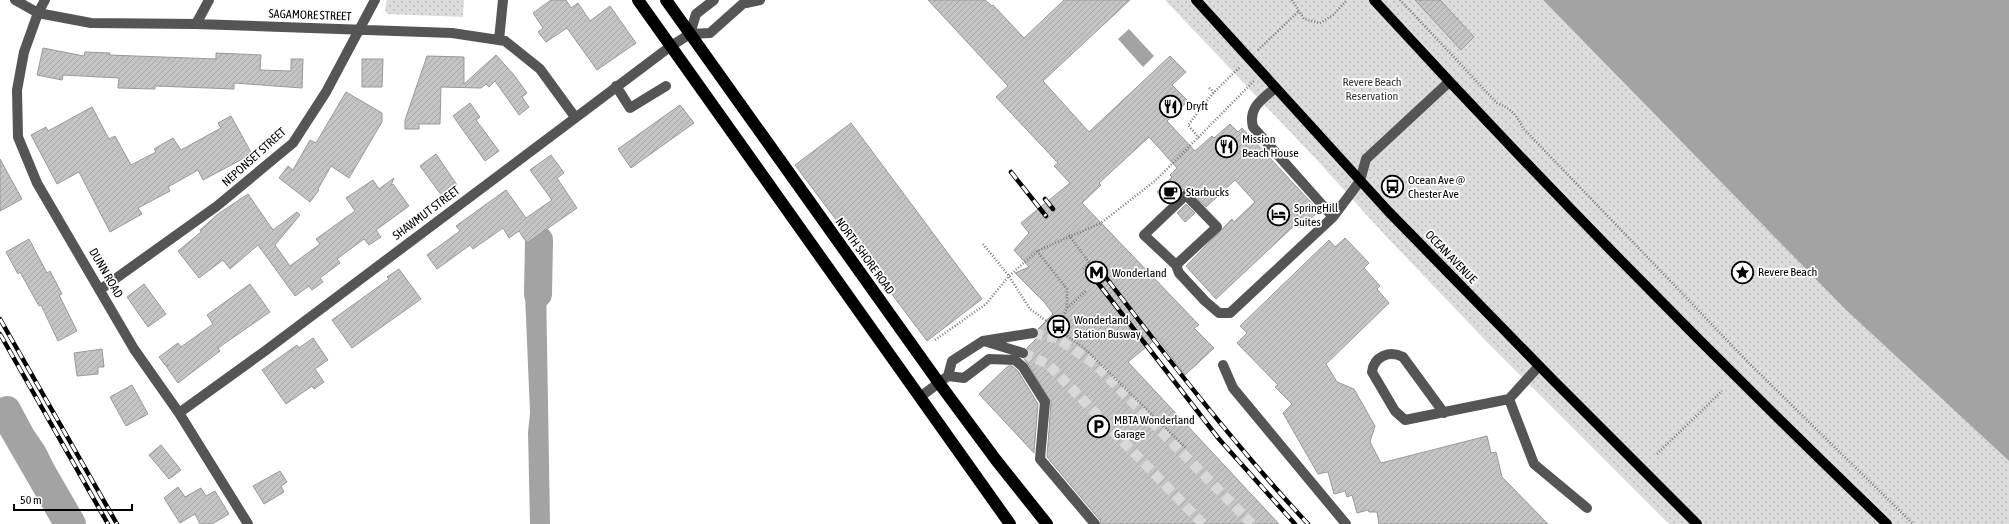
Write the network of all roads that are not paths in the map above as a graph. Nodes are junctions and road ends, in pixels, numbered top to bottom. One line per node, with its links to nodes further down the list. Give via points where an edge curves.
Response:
1 (15, 0): 13 (street, SAGAMORE STREET)
2 (45, 0): 13 (street, DUNN ROAD)
3 (209, 0): 14 (street)
4 (375, 0): 15 (street, NEPONSET STREET)
5 (503, 0): 17 (street)
6 (638, 0): 18 (highway)
7 (666, 0): 16 (highway, NORTH SHORE ROAD)
8 (714, 0): 16 (street, via 696,14)
9 (760, 0): 12 (street)
10 (1196, 0): 22 (main road, OCEAN AVENUE)
11 (1374, 0): 19 (main road)
12 (746, 1): 16 (street, via 710,33)
13 (38, 13): 14 (street, SAGAMORE STREET, via 91,23); 27 (street, DUNN ROAD, via 24,52 17,90 18,138 38,183)
14 (196, 24): 15 (street, SAGAMORE STREET)
15 (360, 29): 17 (street, SAGAMORE STREET, via 452,33); 27 (street, NEPONSET STREET, via 326,92 293,143 217,206)
16 (690, 34): 18 (street, SHAWMUT STREET); 33 (highway, NORTH SHORE ROAD)
17 (499, 40): 23 (street, SAGAMORE STREET, via 505,41 540,69)
18 (671, 46): 20 (street, SHAWMUT STREET); 34 (highway)
19 (1449, 82): 24 (street, via 1366,159); 45 (main road, via 1631,269)
20 (616, 86): 21 (street, via 630,108); 23 (street, SHAWMUT STREET)
21 (666, 86)
22 (1275, 88): 24 (main road, OCEAN AVENUE); 25 (street, via 1254,107 1250,118 1253,127)
23 (575, 117): 36 (street, SHAWMUT STREET, via 265,352)
24 (1360, 181): 25 (street); 32 (main road, OCEAN AVENUE)
25 (1333, 217): 26 (street, via 1230,313 1219,313 1205,301 1179,273)
26 (1176, 266): 26 (street, via 1217,227 1186,195 1144,235)
27 (101, 290): 36 (street, DUNN ROAD, via 134,349)
28 (1033, 333): 29 (street)
29 (983, 341): 30 (street); 33 (street, via 952,361)
30 (1023, 353)
31 (1223, 365): 43 (street, via 1233,388)
32 (1539, 366): 35 (street); 44 (main road, OCEAN AVENUE)
33 (943, 379): 34 (street); 41 (highway, NORTH SHORE ROAD, via 996,460); 42 (street, via 964,378 989,359 1015,360 1024,367 1044,402 1040,459)
34 (920, 397): 40 (highway)
35 (1509, 399): 37 (street); 38 (street, via 1534,464)
36 (179, 413): 39 (street, DUNN ROAD)
37 (1444, 413): 37 (street, via 1405,420 1400,417 1372,372 1377,360 1386,354 1396,353 1403,357)
38 (1588, 508)
39 (248, 524)
40 (1010, 524)
41 (1047, 524)
42 (1096, 524)
43 (1346, 524)
44 (1697, 524)
45 (1887, 524)

